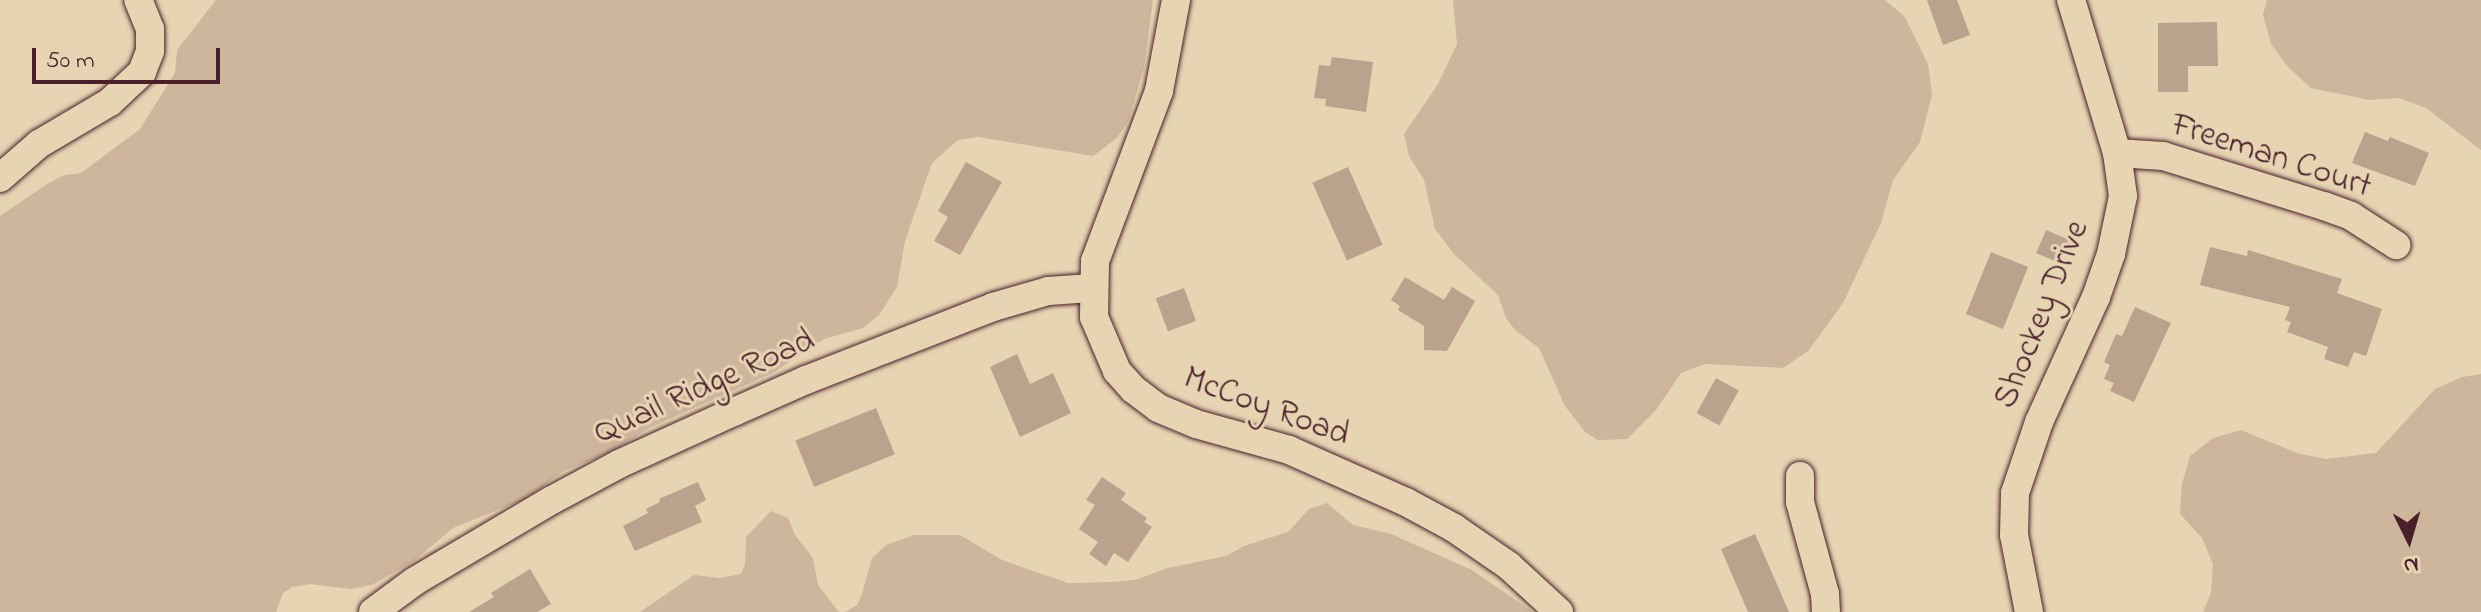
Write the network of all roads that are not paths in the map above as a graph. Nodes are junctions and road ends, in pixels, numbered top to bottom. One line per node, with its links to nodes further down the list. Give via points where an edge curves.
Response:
1 (138, 0): 5 (street, via 150,29 150,51 142,72 110,102 39,144)
2 (1176, 0): 7 (street, McCoy Road, via 1159,91 1103,235)
3 (2071, 0): 4 (street, Shockey Drive)
4 (2117, 153): 6 (street, Freeman Court, via 2163,156 2324,206 2351,216); 12 (street, Shockey Drive, via 2123,196 2111,254 2039,422 2015,493 2014,535)
5 (0, 178)
6 (2396, 245)
7 (1092, 288): 9 (street, Quail Ridge Road, via 1048,291 993,307 764,398 552,500); 10 (street, McCoy Road, via 1094,317 1117,371 1158,408 1289,450 1406,502 1509,566)
8 (1800, 476): 11 (street, via 1800,502)
9 (373, 612)
10 (1559, 612)
11 (1826, 612)
12 (2029, 612)

